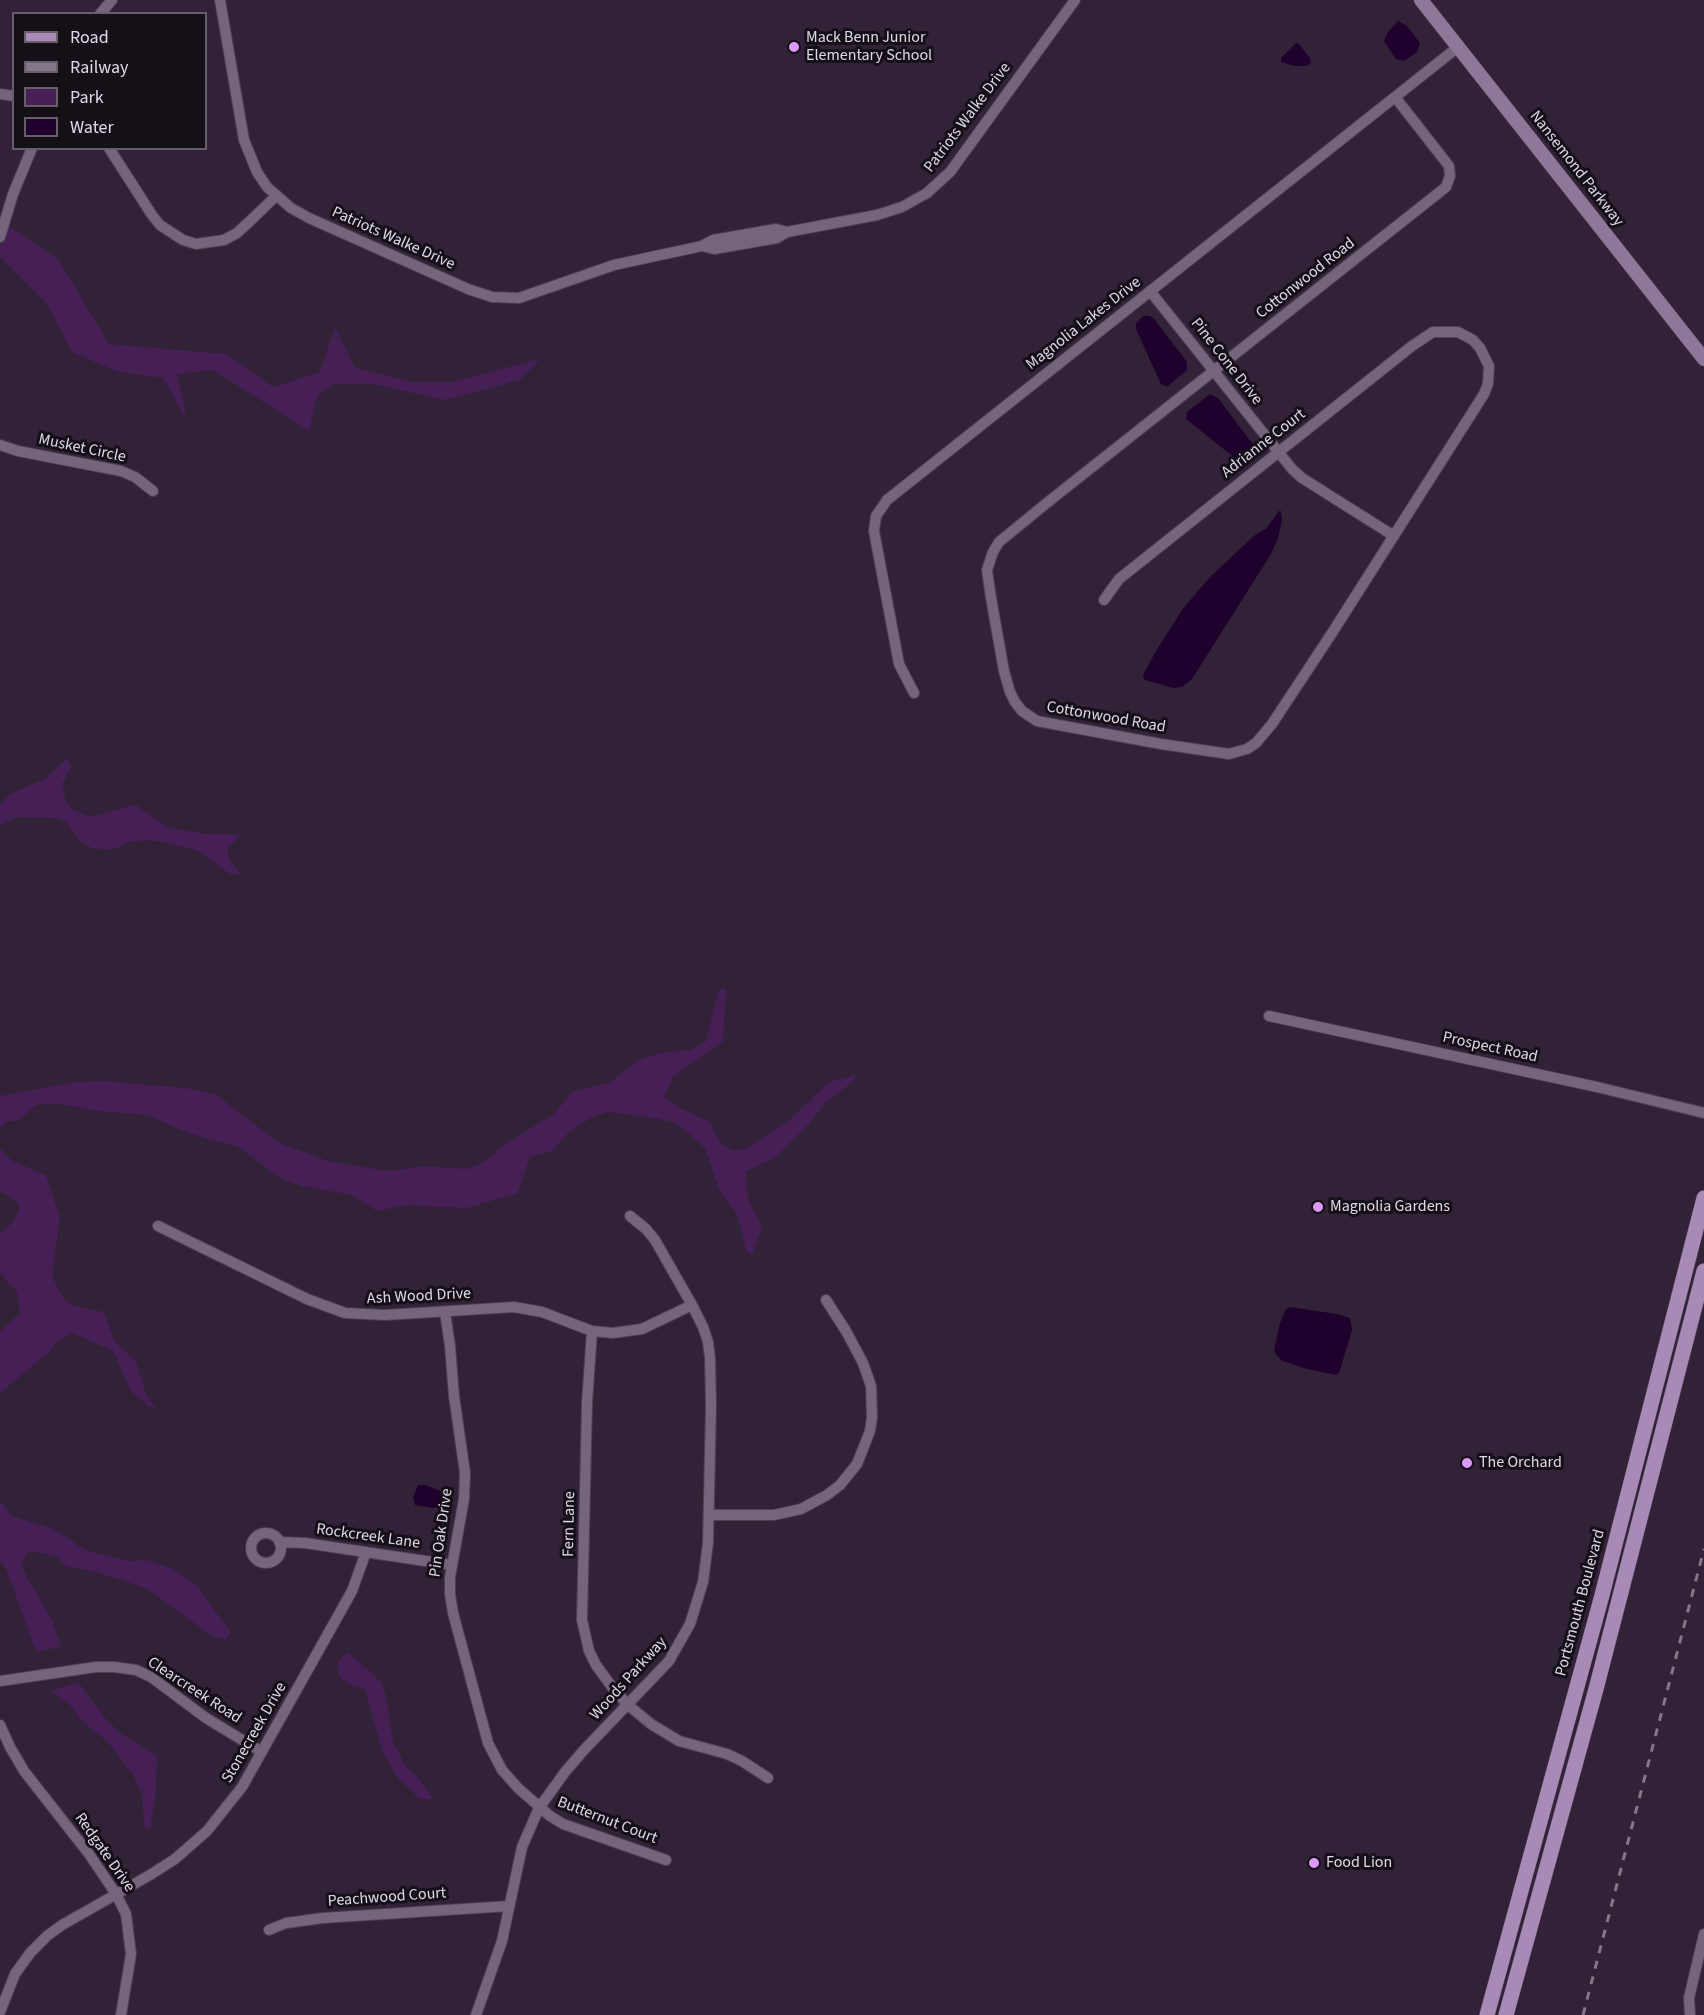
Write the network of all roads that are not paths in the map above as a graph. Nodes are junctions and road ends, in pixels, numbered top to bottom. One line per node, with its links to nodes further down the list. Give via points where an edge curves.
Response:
1 (112, 0): 5 (street)
2 (220, 0): 10 (street, Patriots Walke Drive, via 244,140 257,172)
3 (1075, 0): 10 (street, Patriots Walke Drive, via 950,172 927,193 889,212 787,232 776,229 712,240 702,246 614,265 519,298 492,297 468,289 309,218)
4 (1421, 0): 6 (main road, Nansemond Parkway)
5 (102, 12)
6 (1458, 47): 7 (street, Magnolia Lakes Drive); 14 (main road, Nansemond Parkway)
7 (1395, 97): 12 (street, Magnolia Lakes Drive); 15 (street, Cottonwood Road, via 1449,166 1446,187)
8 (31, 150): 11 (street)
9 (110, 150): 10 (street, via 152,215 165,229 196,244 224,240 243,228)
10 (276, 196)
11 (0, 237)
12 (1150, 291): 15 (street, Pine Cone Drive); 21 (street, Magnolia Lakes Drive, via 894,493 880,510 874,522 880,569 899,664)
13 (1454, 331): 17 (street, Adrianne Court, via 1433,332 1421,339); 19 (street, Cottonwood Road, via 1480,348 1489,366 1488,384)
14 (1704, 358)
15 (1214, 371): 17 (street, Pine Cone Drive); 19 (street, Cottonwood Road, via 1040,508 999,542 993,552 987,570 993,608 1010,692 1022,711 1037,721 1161,744 1229,754 1247,749 1272,724)
16 (0, 445): 18 (street, Musket Circle, via 122,471)
17 (1278, 452): 19 (street, Pine Cone Drive, via 1302,478); 20 (street, Adrianne Court, via 1119,579)
18 (153, 491)
19 (1394, 536)
20 (1104, 600)
21 (914, 693)
22 (1269, 1016): 23 (street, Prospect Road)
23 (1704, 1113)
24 (1704, 1198): 32 (main road, Portsmouth Boulevard)
25 (630, 1216): 29 (street, Woods Parkway, via 655,1240)
26 (158, 1226): 30 (street, Ash Wood Drive, via 330,1309 357,1315)
27 (1704, 1271): 33 (main road)
28 (826, 1300): 34 (street, via 863,1363 871,1386 870,1431 857,1464 834,1490 801,1509 774,1515)
29 (692, 1305): 31 (street, Ash Wood Drive, via 642,1329 613,1334); 34 (street, Woods Parkway, via 704,1327 710,1358)
30 (445, 1312): 31 (street, Ash Wood Drive, via 528,1309); 39 (street, Pin Oak Drive, via 465,1473 462,1518)
31 (592, 1331): 41 (street, Fern Lane, via 582,1620 596,1665)
32 (1667, 1344): 33 (street); 35 (main road, Portsmouth Boulevard)
33 (1684, 1347): 37 (main road)
34 (709, 1515): 41 (street, Woods Parkway, via 705,1574 690,1624 669,1661)
35 (1616, 1540): 37 (street); 54 (main road, Portsmouth Boulevard)
36 (279, 1542): 38 (street, Rockcreek Lane)
37 (1633, 1544): 55 (main road)
38 (366, 1552): 39 (street, Rockcreek Lane); 43 (street, Stonecreek Drive, via 352,1591)
39 (452, 1564): 45 (street, Pin Oak Drive, via 453,1613 488,1743 502,1770)
40 (0, 1681): 43 (street, Clearcreek Road, via 96,1667 136,1670)
41 (628, 1705): 44 (street, Fern Lane, via 670,1737 727,1754); 45 (street, Woods Parkway, via 565,1772)
42 (0, 1725): 47 (street, Redgate Drive, via 24,1771)
43 (262, 1752): 47 (street, Stonecreek Drive, via 242,1787 207,1831 175,1859)
44 (768, 1778)
45 (539, 1808): 46 (street, Butternut Court, via 563,1824); 48 (street, Woods Parkway, via 522,1847)
46 (666, 1860)
47 (116, 1893): 51 (street, Stonecreek Drive, via 62,1924 30,1953 15,1974); 52 (street, Redgate Drive, via 126,1914 131,1954)
48 (509, 1906): 49 (street, Peachwood Court, via 323,1918 286,1923); 53 (street, Woods Parkway, via 502,1941)
49 (269, 1930)
50 (1704, 1936): 56 (street, via 1689,1998)
51 (0, 2012)
52 (121, 2015)
53 (476, 2015)
54 (1487, 2015)
55 (1506, 2015)
56 (1690, 2015)

